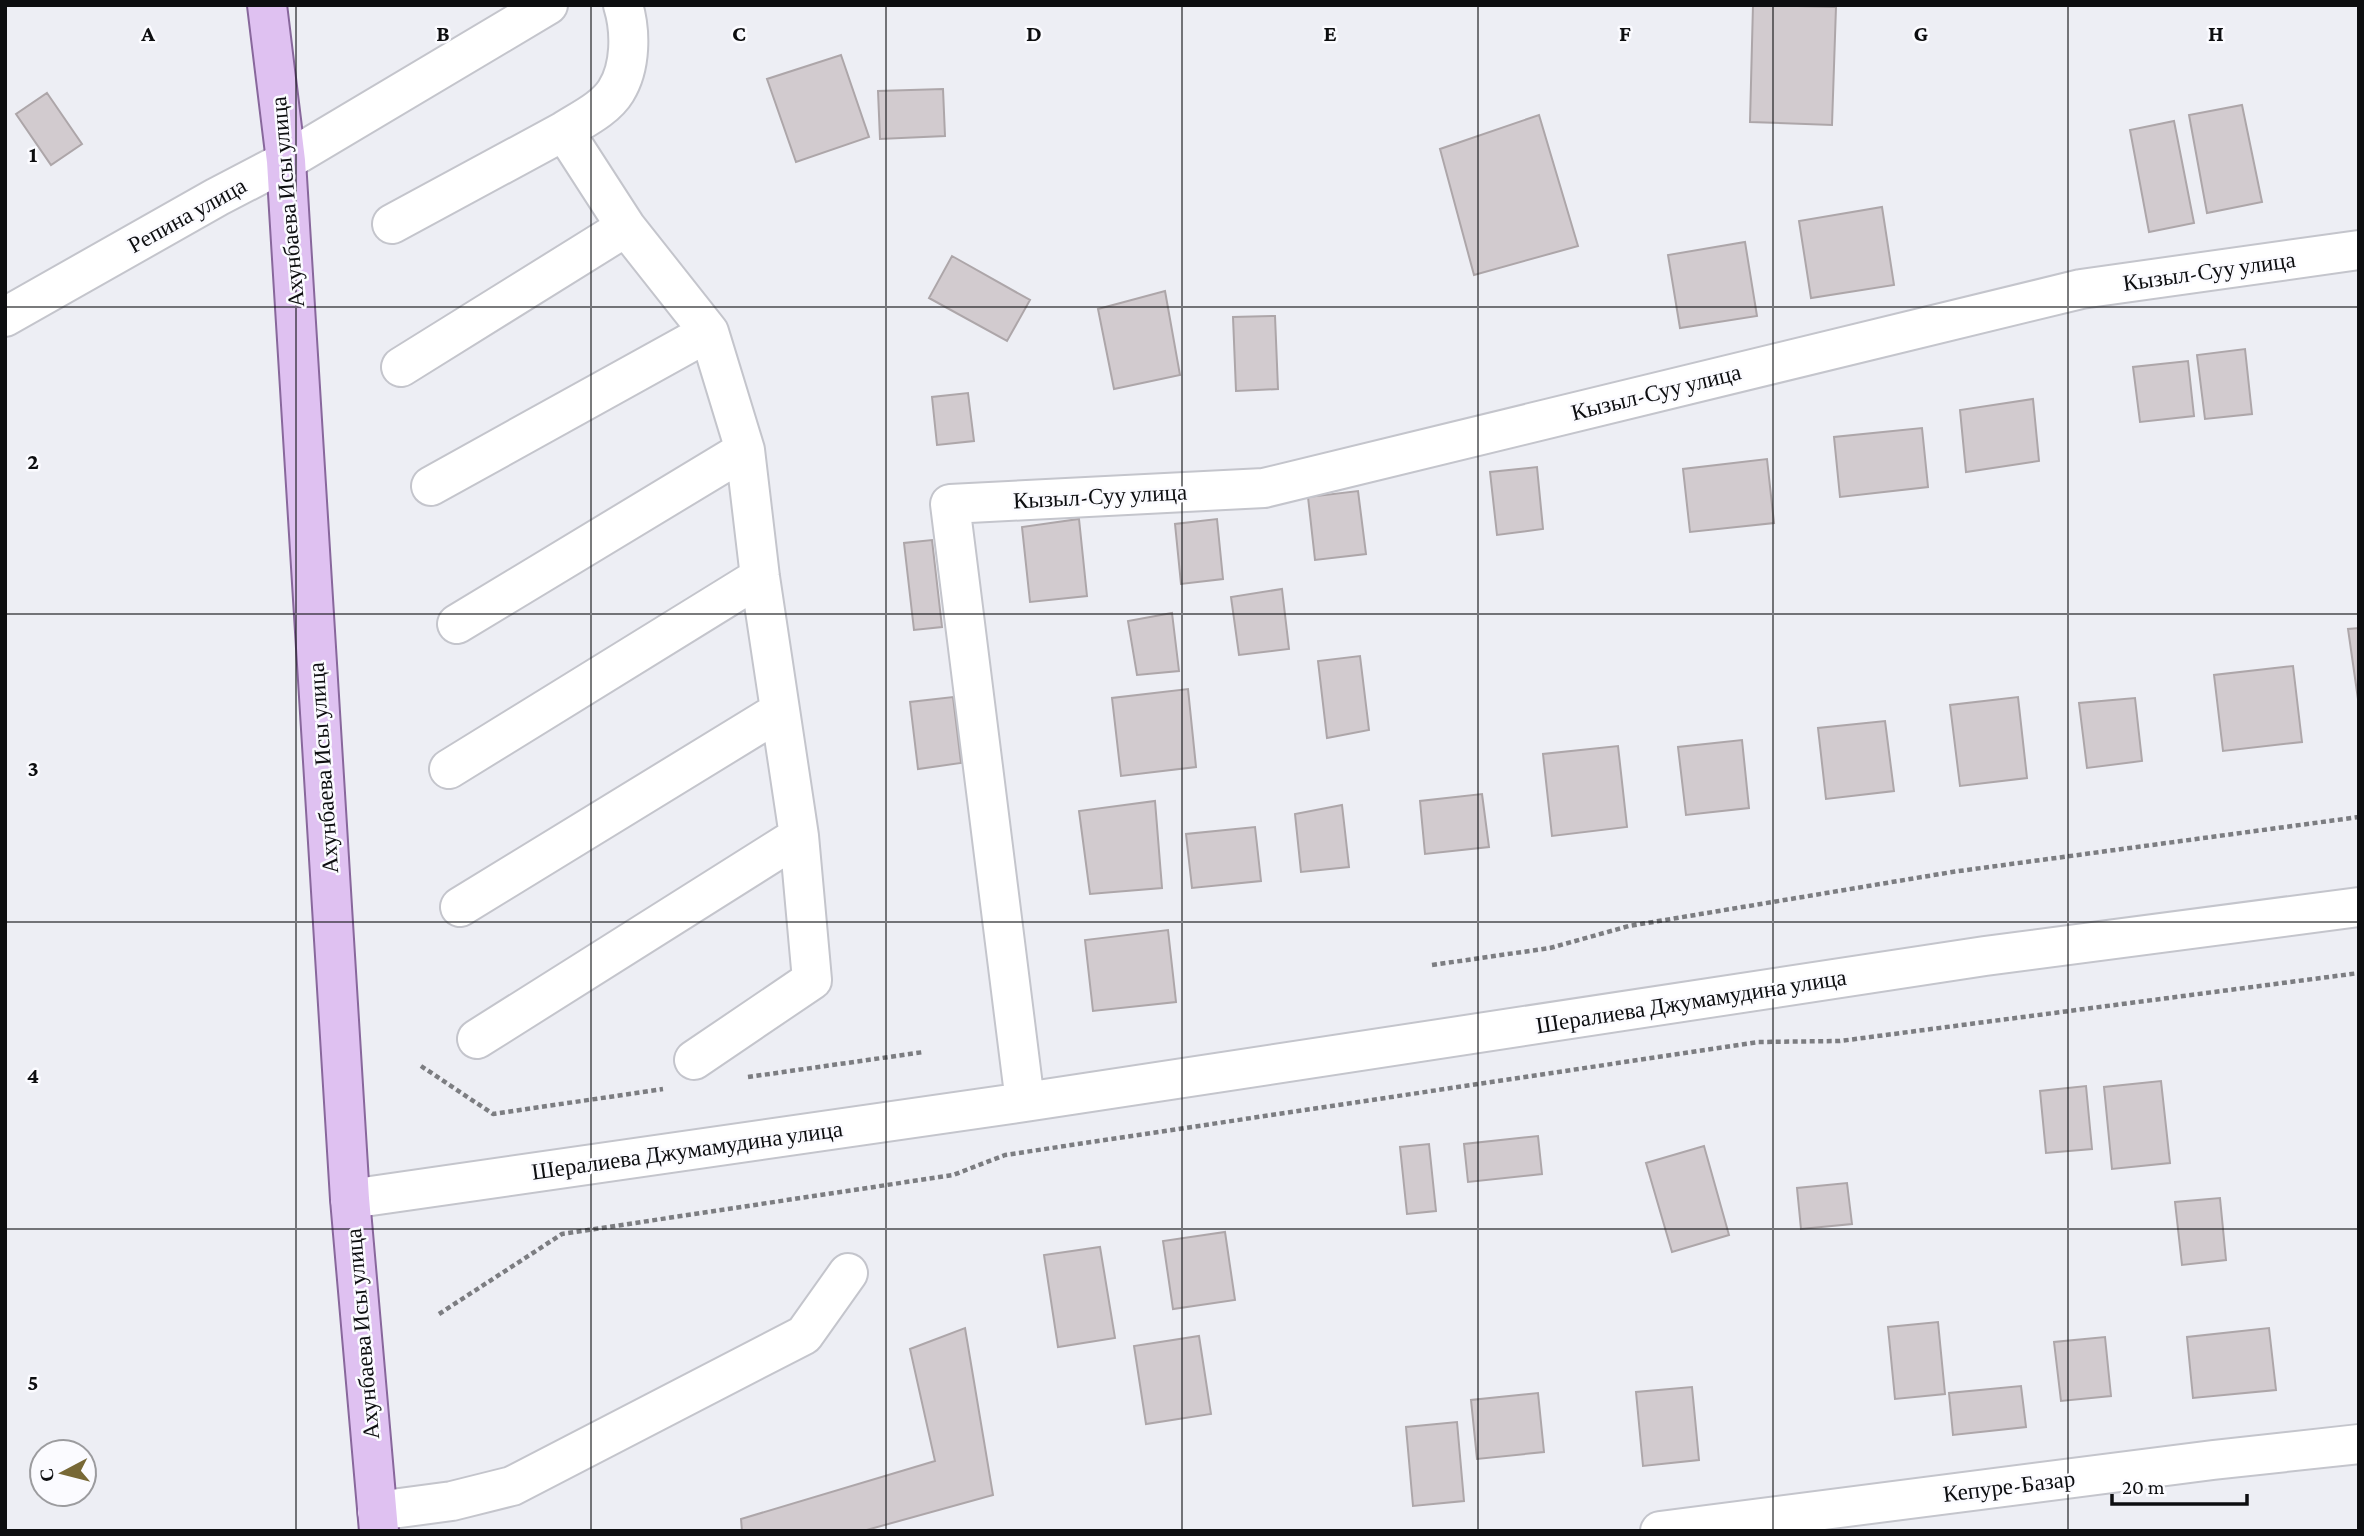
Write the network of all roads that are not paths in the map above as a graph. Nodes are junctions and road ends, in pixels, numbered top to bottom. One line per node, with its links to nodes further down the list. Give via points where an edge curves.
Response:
1 (267, 5): 5 (main road, Ахунбаева Исы улица)
2 (548, 5): 5 (street, Репина улица)
3 (623, 5): 4 (street, via 629,37 616,92 602,107)
4 (564, 131): 6 (street); 7 (street)
5 (286, 161): 9 (street, Репина улица); 24 (main road, Ахунбаева Исы улица)
6 (392, 225)
7 (626, 228): 10 (street); 11 (street)
8 (2359, 250): 23 (street, Кызыл-Суу улица, via 2081,289 1264,488 950,504)
9 (5, 317)
10 (709, 332): 12 (street); 13 (street)
11 (401, 368)
12 (745, 450): 14 (street); 15 (street)
13 (431, 486)
14 (760, 577): 16 (street); 17 (street)
15 (457, 624)
16 (780, 711): 18 (street); 19 (street)
17 (449, 769)
18 (799, 836): 21 (street); 22 (street, via 812,980)
19 (460, 907)
20 (2359, 907): 23 (street, Шералиева Джумамудина улица, via 1985,956)
21 (477, 1039)
22 (694, 1060)
23 (1024, 1102): 24 (street, Шералиева Джумамудина улица)
24 (350, 1199): 27 (main road, Ахунбаева Исы улица)
25 (848, 1273): 27 (street, via 804,1335 512,1486)
26 (2359, 1444): 28 (street, Кепуре-Базар)
27 (378, 1521)
28 (1660, 1531)

